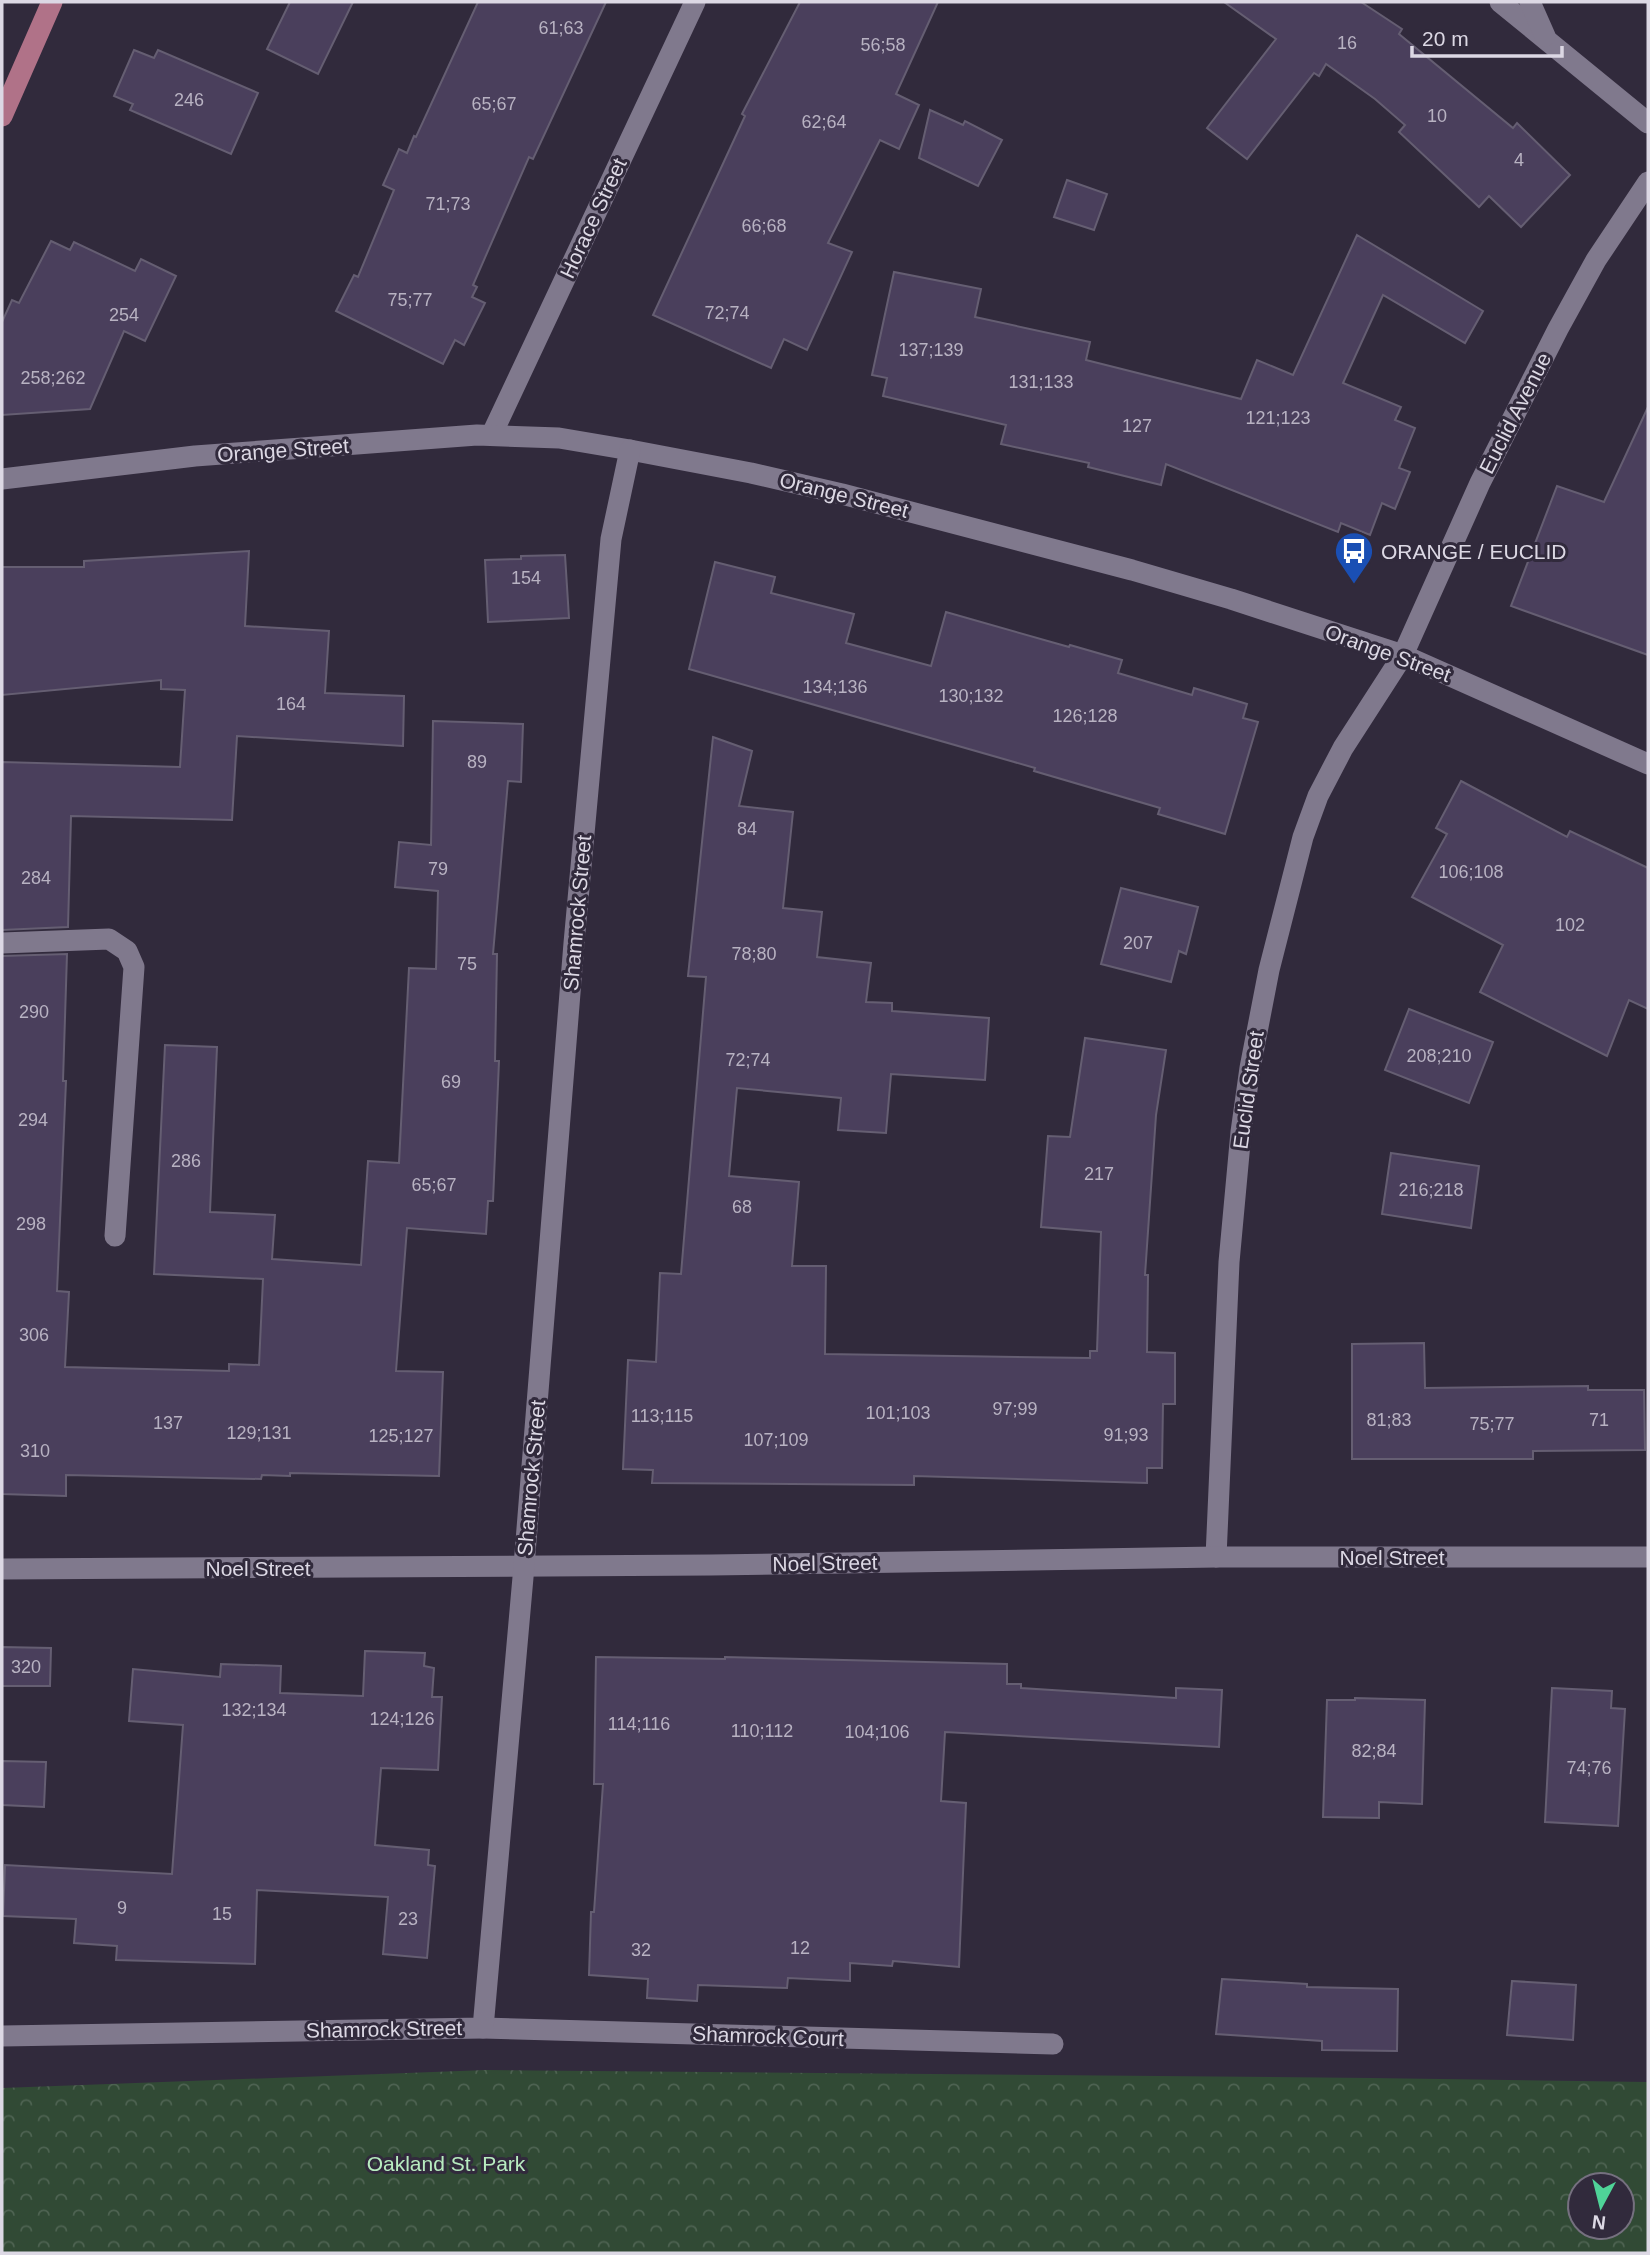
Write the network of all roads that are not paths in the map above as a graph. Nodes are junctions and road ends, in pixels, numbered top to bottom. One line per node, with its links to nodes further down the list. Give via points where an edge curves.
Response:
1 (52, 2): 6 (main road)
2 (695, 2): 9 (street, Horace Street)
3 (1500, 2): 5 (street)
4 (1530, 2): 5 (street)
5 (1546, 38): 7 (street)
6 (2, 116)
7 (1648, 123)
8 (1648, 181): 12 (street, Euclid Avenue, via 1596,260 1534,375)
9 (492, 434): 10 (street, Orange Street, via 559,438); 11 (street, Orange Street, via 195,456)
10 (630, 450): 12 (street, Orange Street, via 816,488 1082,556); 18 (street, Shamrock Street, via 611,538)
11 (2, 479)
12 (1403, 655): 13 (street, Orange Street); 16 (street, Euclid Street, via 1318,796 1291,879 1258,1019 1229,1262)
13 (1648, 764)
14 (2, 943): 15 (street, via 109,939 127,951 134,967)
15 (115, 1236)
16 (1216, 1557): 17 (street, Noel Street); 18 (street, Noel Street)
17 (1648, 1557)
18 (524, 1566): 19 (street, Noel Street); 20 (street, Shamrock Street)
19 (2, 1569)
20 (483, 2028): 21 (street, Shamrock Street); 22 (street, Shamrock Court)
21 (2, 2036)
22 (1053, 2044)

